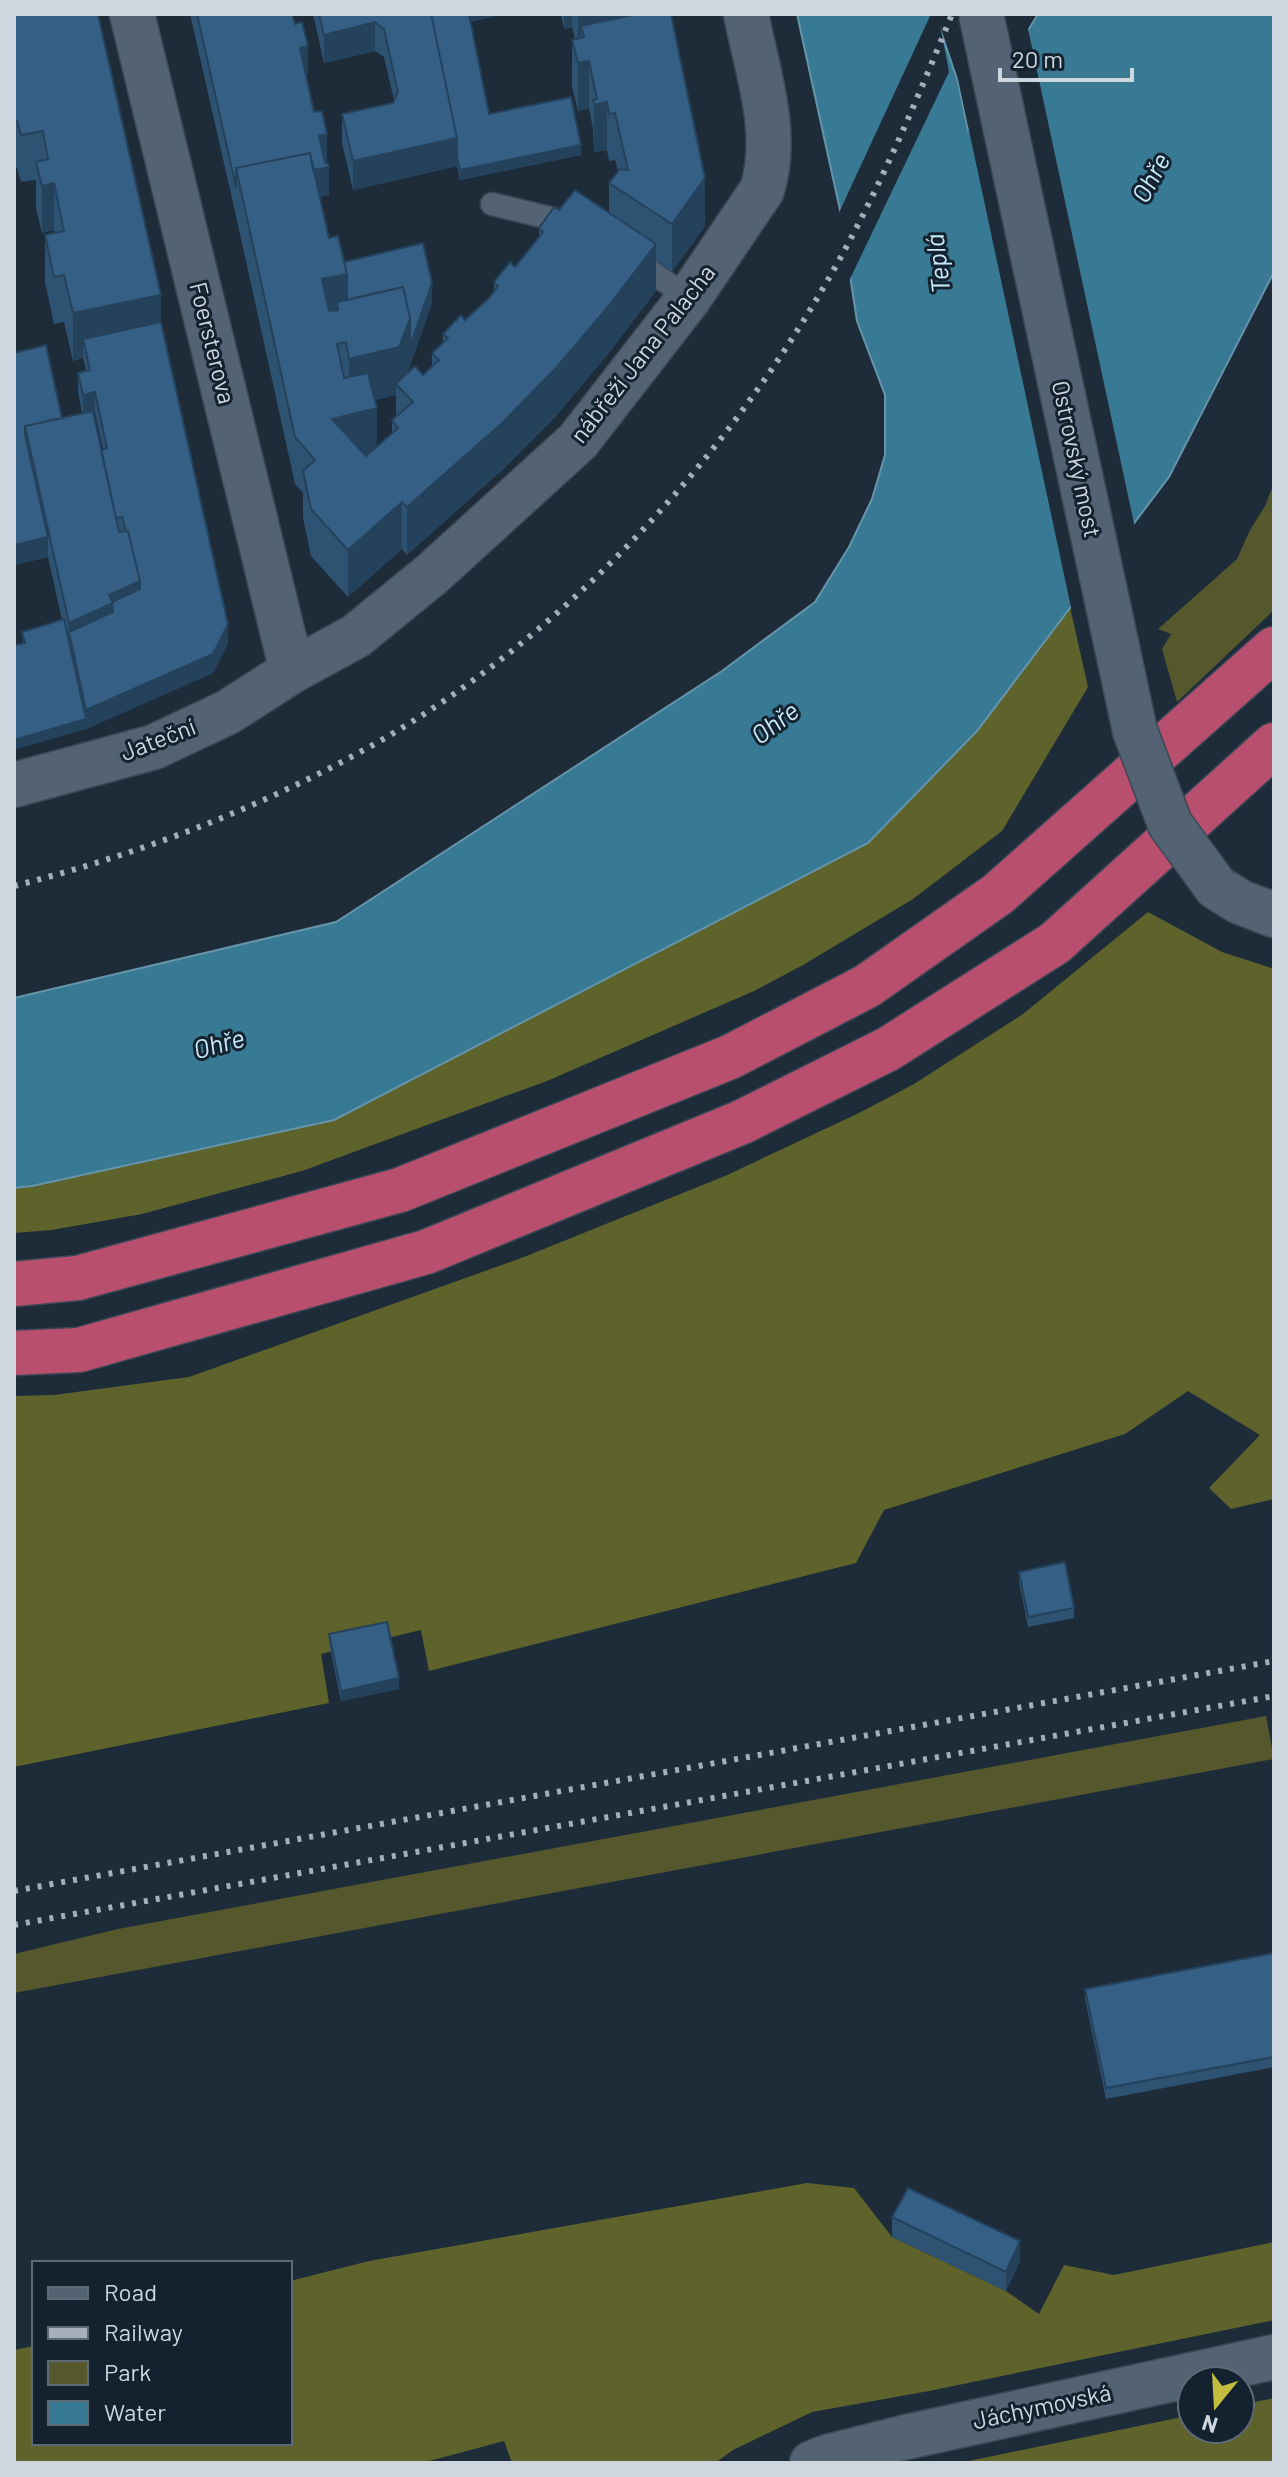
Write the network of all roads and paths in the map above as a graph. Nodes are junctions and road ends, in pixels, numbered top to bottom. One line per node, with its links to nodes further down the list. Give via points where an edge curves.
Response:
1 (132, 14): 7 (street, Foersterova)
2 (746, 14): 5 (street, nábřeží Jana Palacha, via 769,140 768,173 753,206)
3 (981, 14): 10 (street, Ostrovský most, bridge, via 1135,731 1170,824 1216,887)
4 (492, 204): 5 (lane, via 585,227)
5 (689, 298): 7 (street, nábřeží Jana Palacha, via 578,441 356,636)
6 (1274, 649): 11 (highway, via 998,894 867,986 730,1057 400,1190 78,1278)
7 (292, 671): 9 (street, Jateční, via 228,712 154,747)
8 (1274, 745): 12 (highway, via 1055,943 888,1049 742,1122 426,1252 79,1350)
9 (14, 785)
10 (1274, 915)
11 (14, 1284)
12 (14, 1353)
13 (1274, 2357): 14 (street, Jáchymovská, via 906,2437)
14 (812, 2463)

